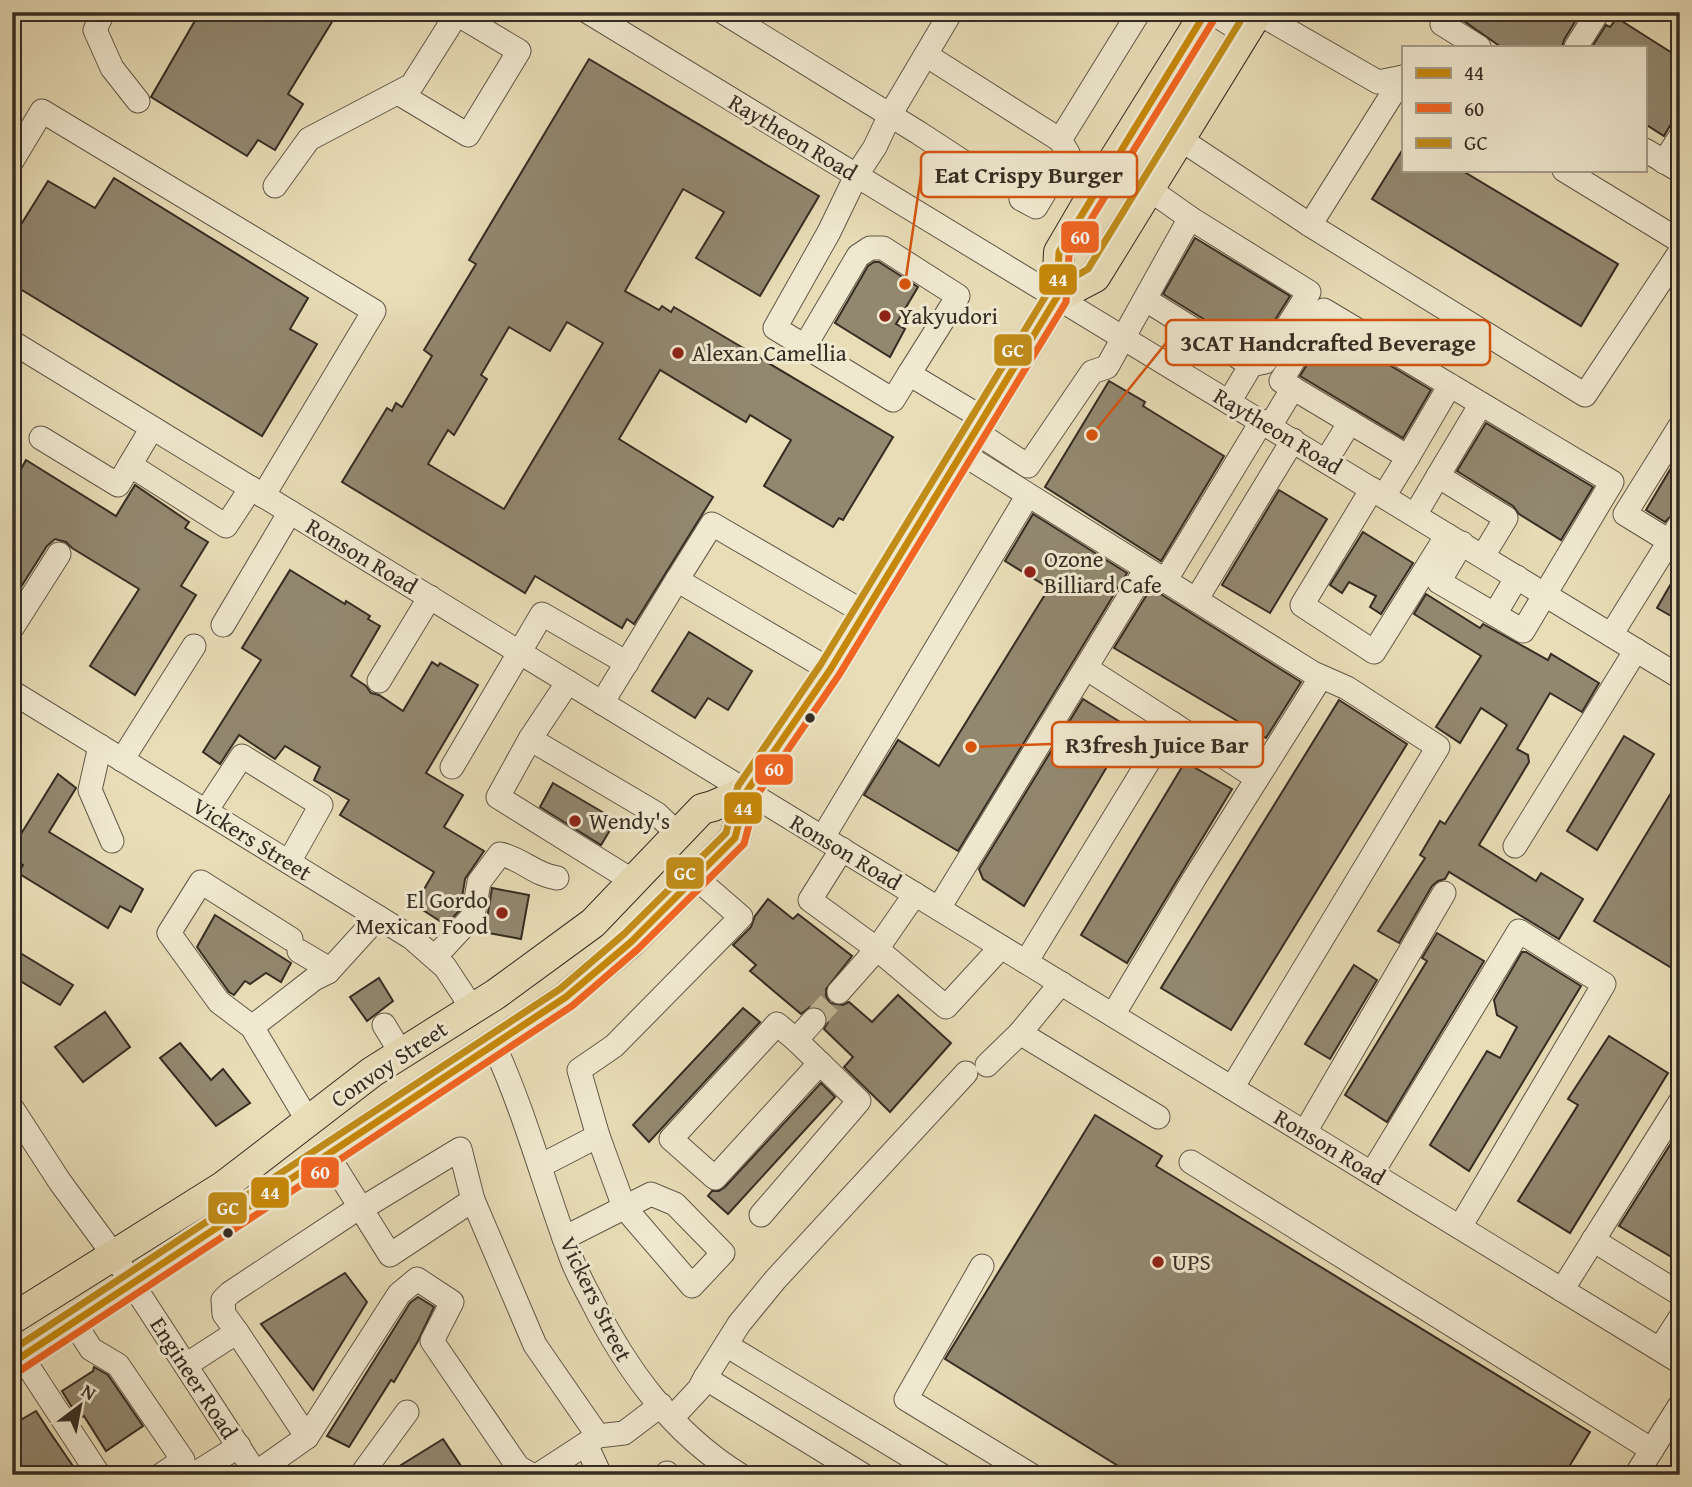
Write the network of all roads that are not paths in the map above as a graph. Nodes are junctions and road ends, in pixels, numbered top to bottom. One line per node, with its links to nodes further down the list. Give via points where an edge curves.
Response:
1 (103, 12): 17 (street, via 95,30 112,68)
2 (588, 12): 25 (street, Raytheon Road)
3 (723, 12): 18 (street)
4 (951, 12): 13 (street)
5 (1139, 12): 21 (street)
6 (1208, 12): 10 (street); 34 (main road, Convoy Street, via 1059,251)
7 (1449, 12): 11 (street, via 1442,24)
8 (1598, 12): 12 (street)
9 (457, 13): 16 (street, via 412,85); 16 (street, via 519,51 468,135)
10 (1254, 20): 14 (street, via 1314,45 1378,82); 20 (main road)
11 (1477, 46)
12 (1577, 46)
13 (926, 55): 18 (street); 21 (street)
14 (1402, 77)
15 (1402, 79): 31 (street)
16 (398, 93): 27 (street, via 309,139)
17 (138, 101)
18 (891, 115): 25 (street); 26 (street)
19 (1680, 137): 23 (street)
20 (1180, 139): 28 (main road); 31 (street)
21 (1060, 140): 29 (street, via 1068,153 1036,207)
22 (12, 161): 58 (street, via 42,111 374,311)
23 (1663, 161)
24 (1567, 172): 32 (street)
25 (856, 176): 34 (street, Raytheon Road); 38 (street, via 775,328)
26 (994, 182)
27 (275, 187)
28 (1149, 189): 30 (street); 34 (main road, via 1095,277)
29 (1021, 199)
30 (1190, 218): 35 (street); 39 (street, via 1309,292 1265,362)
31 (1310, 225): 33 (street, via 1585,395)
32 (1680, 241)
33 (1680, 252)
34 (1058, 297): 36 (street, Raytheon Road); 49 (main road, Convoy Street)
35 (1146, 300): 36 (street); 39 (street)
36 (1125, 338): 43 (street, Raytheon Road); 55 (street, via 1107,367 1092,372)
37 (12, 342): 48 (street, Ronson Road)
38 (805, 346): 40 (street, via 893,400); 40 (street, via 858,256 870,248 883,248 958,296)
39 (1251, 365): 43 (street)
40 (909, 374): 49 (street)
41 (1450, 385): 42 (street, via 1324,310 1281,381); 44 (street); 52 (street)
42 (1293, 388): 45 (street); 46 (street)
43 (1229, 402): 46 (street, Raytheon Road)
44 (1481, 404): 56 (street); 69 (street, via 1612,482)
45 (1350, 422): 52 (street); 53 (street)
46 (1266, 424): 51 (street, Raytheon Road); 66 (street)
47 (1680, 426): 62 (street, via 1625,514)
48 (152, 428): 54 (street); 58 (street, Ronson Road)
49 (974, 435): 55 (street); 57 (street); 72 (main road, Convoy Street)
50 (41, 438): 54 (street, via 118,485)
51 (1293, 440): 53 (street, Raytheon Road); 71 (street)
52 (1408, 457): 59 (street)
53 (1326, 461): 59 (street, Raytheon Road)
54 (130, 464): 58 (street, via 226,526)
55 (1028, 466): 57 (street)
56 (1438, 476): 61 (street); 65 (street, via 1506,518)
57 (1022, 491): 66 (street); 100 (street)
58 (257, 492): 60 (street, Ronson Road)
59 (1378, 492): 61 (street, Raytheon Road); 63 (street, via 1302,605 1374,652)
60 (290, 512): 70 (street, Ronson Road); 74 (street)
61 (1415, 515): 63 (street, Raytheon Road)
62 (1674, 533): 76 (street)
63 (1454, 539): 65 (street, Raytheon Road); 73 (street, via 1439,582)
64 (59, 554): 75 (street)
65 (1483, 556): 67 (street, Raytheon Road)
66 (1156, 575): 71 (street); 81 (street)
67 (1517, 577): 69 (street, Raytheon Road); 73 (street)
68 (677, 580): 72 (street, via 712,524); 80 (street); 82 (street)
69 (1545, 594): 73 (street, via 1523,631); 76 (street, Raytheon Road)
70 (430, 597): 79 (street, Ronson Road); 85 (street)
71 (1196, 600): 83 (street)
72 (865, 613): 82 (main road, Convoy Street)
73 (1495, 614)
74 (223, 625)
75 (12, 628)
76 (1611, 635): 78 (street, Raytheon Road)
77 (194, 646): 92 (street)
78 (1636, 650): 84 (street, Raytheon Road); 101 (street)
79 (519, 652): 80 (street, via 542,614); 86 (street, Ronson Road); 93 (street)
80 (627, 663): 88 (street)
81 (1086, 668): 89 (street); 108 (street)
82 (830, 670): 95 (main road, Convoy Street)
83 (1321, 677): 94 (street); 128 (street, via 1347,688 1438,747)
84 (1680, 677)
85 (380, 681)
86 (568, 682): 88 (street, Ronson Road); 90 (street)
87 (12, 692): 91 (street, Vickers Street)
88 (602, 703): 95 (street, Ronson Road)
89 (1172, 723): 94 (street); 114 (street)
90 (530, 739): 97 (street, via 657,814); 105 (street, via 498,797)
91 (100, 746): 92 (street, Vickers Street); 98 (street, via 90,790)
92 (122, 760): 96 (street, Vickers Street)
93 (452, 767)
94 (1257, 778): 119 (street)
95 (747, 791): 97 (main road, Convoy Street, via 702,809); 100 (street, Ronson Road); 104 (main road, Convoy Street, via 735,838)
96 (206, 811): 102 (street, Vickers Street); 102 (street, via 242,756 321,805)
97 (678, 834): 105 (main road, Convoy Street)
98 (112, 841)
99 (496, 843): 113 (street, via 475,877 465,916)
100 (832, 843): 107 (street, Ronson Road); 112 (street, via 810,900)
101 (1515, 846)
102 (289, 862): 109 (street, Vickers Street)
103 (557, 878): 113 (street, via 543,876 500,854 479,882 473,916)
104 (696, 878): 125 (main road, Convoy Street, via 603,967); 135 (street, via 741,917 614,1046 579,1070)
105 (633, 881): 110 (main road, Convoy Street)
106 (1444, 893): 134 (street)
107 (915, 894): 108 (street, Ronson Road); 112 (street)
108 (939, 908): 111 (street, Ronson Road)
109 (378, 917): 113 (street, Vickers Street); 115 (street)
110 (593, 923): 118 (main road, Convoy Street); 125 (main road, via 505,1014)
111 (1002, 947): 112 (street, via 946,1007); 114 (street, Ronson Road)
112 (877, 949): 117 (street)
113 (432, 954): 118 (street, Vickers Street)
114 (1026, 962): 116 (street, Ronson Road)
115 (328, 972): 122 (street); 122 (street, via 201,882 169,933 219,1002)
116 (1061, 983): 119 (street, Ronson Road); 123 (street)
117 (839, 992)
118 (472, 1008): 126 (main road, Convoy Street); 133 (main road, via 474,1022 464,1040 374,1103)
119 (1113, 1015): 128 (street, Ronson Road)
120 (814, 1020): 124 (street)
121 (384, 1025): 126 (street)
122 (252, 1027): 132 (street)
123 (1020, 1033): 131 (street); 155 (street, via 977,1069 775,1280)
124 (796, 1040): 127 (street); 127 (street, via 777,1024 671,1139 715,1178)
125 (494, 1045): 133 (main road, Convoy Street); 138 (street, Vickers Street)
126 (401, 1053): 132 (main road, Convoy Street)
127 (820, 1063): 142 (street, via 859,1101)
128 (1232, 1088): 134 (street, Ronson Road)
129 (1680, 1102): 145 (street)
130 (12, 1108): 146 (street, Engineer Road)
131 (1158, 1117)
132 (308, 1121): 146 (main road, Convoy Street, via 224,1186)
133 (365, 1129): 136 (main road, Convoy Street)
134 (1305, 1132): 139 (street, Ronson Road)
135 (598, 1136): 138 (street); 144 (street, via 624,1207)
136 (327, 1154): 141 (street); 148 (main road, Convoy Street)
137 (1191, 1162): 167 (street)
138 (540, 1166): 144 (street, Vickers Street)
139 (1372, 1173): 143 (street, Ronson Road); 143 (street, via 1519,931 1604,984)
140 (473, 1200): 141 (street, via 390,1255); 141 (street, via 460,1149); 165 (street, via 535,1345)
141 (361, 1208): 154 (street, via 223,1300 224,1314)
142 (761, 1214)
143 (1460, 1227): 149 (street, Ronson Road)
144 (564, 1238): 162 (street, Vickers Street, via 613,1343 636,1378)
145 (1593, 1240): 149 (street); 150 (street)
146 (113, 1254): 148 (street, Engineer Road); 152 (main road, Convoy Street)
147 (982, 1266): 179 (street, via 906,1399)
148 (133, 1285): 153 (main road, Convoy Street); 159 (street, Engineer Road)
149 (1562, 1290): 156 (street, Ronson Road)
150 (1680, 1294)
151 (1680, 1318): 156 (street)
152 (12, 1319)
153 (74, 1322): 157 (main road, Convoy Street); 168 (street, via 92,1349 118,1365)
154 (237, 1332): 159 (street); 164 (street)
155 (726, 1345): 160 (street); 178 (street)
156 (1660, 1349): 158 (street, Ronson Road)
157 (17, 1360): 171 (street)
158 (1680, 1362)
159 (186, 1365): 166 (street, Engineer Road)
160 (705, 1378): 162 (street, via 699,1389); 177 (street)
161 (1680, 1405): 167 (street)
162 (667, 1411): 165 (street, via 624,1433); 169 (street, Vickers Street)
163 (407, 1412): 173 (street)
164 (307, 1437): 170 (street); 174 (street, via 399,1294 417,1279 452,1302 432,1341 518,1467)
165 (592, 1440): 175 (street); 176 (street)
166 (239, 1446): 168 (street); 170 (street, Engineer Road)
167 (1652, 1450): 180 (street)
168 (189, 1470): 172 (street)
169 (724, 1471)
170 (257, 1474)
171 (99, 1475)
172 (161, 1475)
173 (361, 1475)
174 (532, 1475)
175 (538, 1475)
176 (600, 1475)
177 (863, 1475)
178 (941, 1475)
179 (1031, 1475)
180 (1636, 1475)

